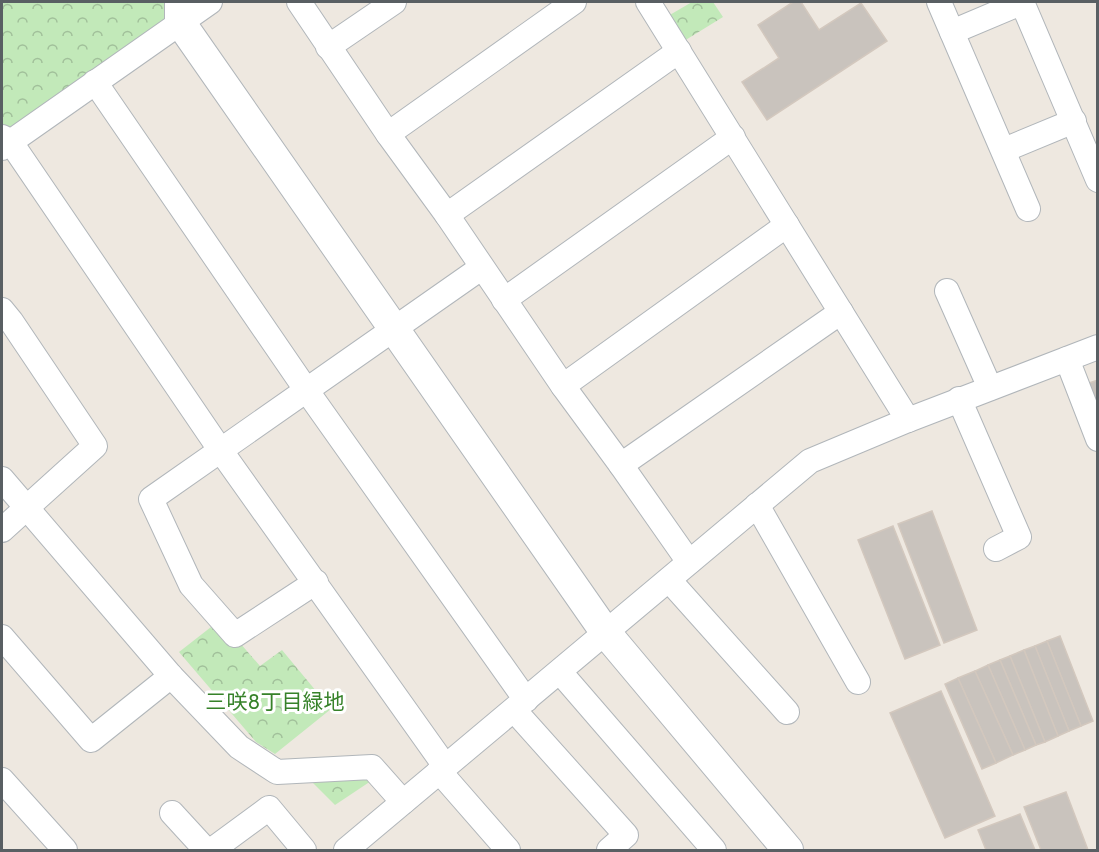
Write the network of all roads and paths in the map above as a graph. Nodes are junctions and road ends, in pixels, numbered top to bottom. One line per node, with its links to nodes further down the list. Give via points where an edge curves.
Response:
1 (210, 2): 8 (street)
2 (298, 2): 10 (street)
3 (394, 2): 10 (street)
4 (574, 2): 14 (street)
5 (648, 2): 11 (street)
6 (939, 2): 9 (street)
7 (1022, 2): 9 (street); 13 (street)
8 (180, 12): 12 (street, via 168,33); 27 (street)
9 (952, 32): 17 (street)
10 (328, 47): 14 (street)
11 (679, 51): 15 (street); 20 (street)
12 (95, 82): 16 (street); 32 (street)
13 (1074, 121): 17 (street); 18 (street)
14 (387, 134): 20 (street)
15 (733, 137): 21 (street); 24 (street)
16 (4, 142): 36 (street)
17 (1004, 150): 19 (street)
18 (1098, 180)
19 (1028, 210)
20 (447, 215): 22 (street)
21 (787, 225): 26 (street); 30 (street)
22 (481, 268): 24 (street); 27 (street)
23 (946, 291): 31 (street)
24 (504, 300): 30 (street)
25 (2, 310): 40 (street, via 95,446)
26 (841, 312): 34 (street); 37 (street)
27 (393, 328): 32 (street); 46 (street)
28 (1098, 347): 29 (street)
29 (1067, 359): 31 (street); 35 (street)
30 (563, 386): 37 (street)
31 (990, 388): 33 (street)
32 (307, 391): 36 (street); 51 (street)
33 (959, 399): 34 (street); 42 (street, via 1019,537)
34 (908, 420): 39 (street, via 810,461)
35 (1098, 439)
36 (221, 451): 45 (street); 45 (street, via 151,499 191,585 235,635)
37 (621, 465): 43 (street)
38 (2, 479): 40 (street)
39 (757, 505): 43 (street); 50 (street)
40 (25, 508): 41 (street); 49 (street)
41 (2, 530)
42 (996, 549)
43 (689, 562): 44 (street)
44 (669, 580): 46 (street); 52 (street)
45 (316, 582): 53 (street)
46 (606, 633): 48 (street); 65 (street)
47 (2, 637): 49 (street, via 91,740)
48 (560, 672): 51 (street); 64 (street)
49 (171, 676): 55 (street, via 239,747 276,772 372,767)
50 (858, 682)
51 (520, 705): 53 (street); 63 (street, via 626,835)
52 (787, 712)
53 (442, 768): 55 (street); 62 (street)
54 (2, 780): 57 (street)
55 (403, 802): 61 (street)
56 (172, 813): 58 (street)
57 (65, 850)
58 (206, 850)
59 (212, 850): 60 (street, via 269,808)
60 (304, 850)
61 (346, 850)
62 (508, 850)
63 (609, 850)
64 (714, 850)
65 (788, 850)

